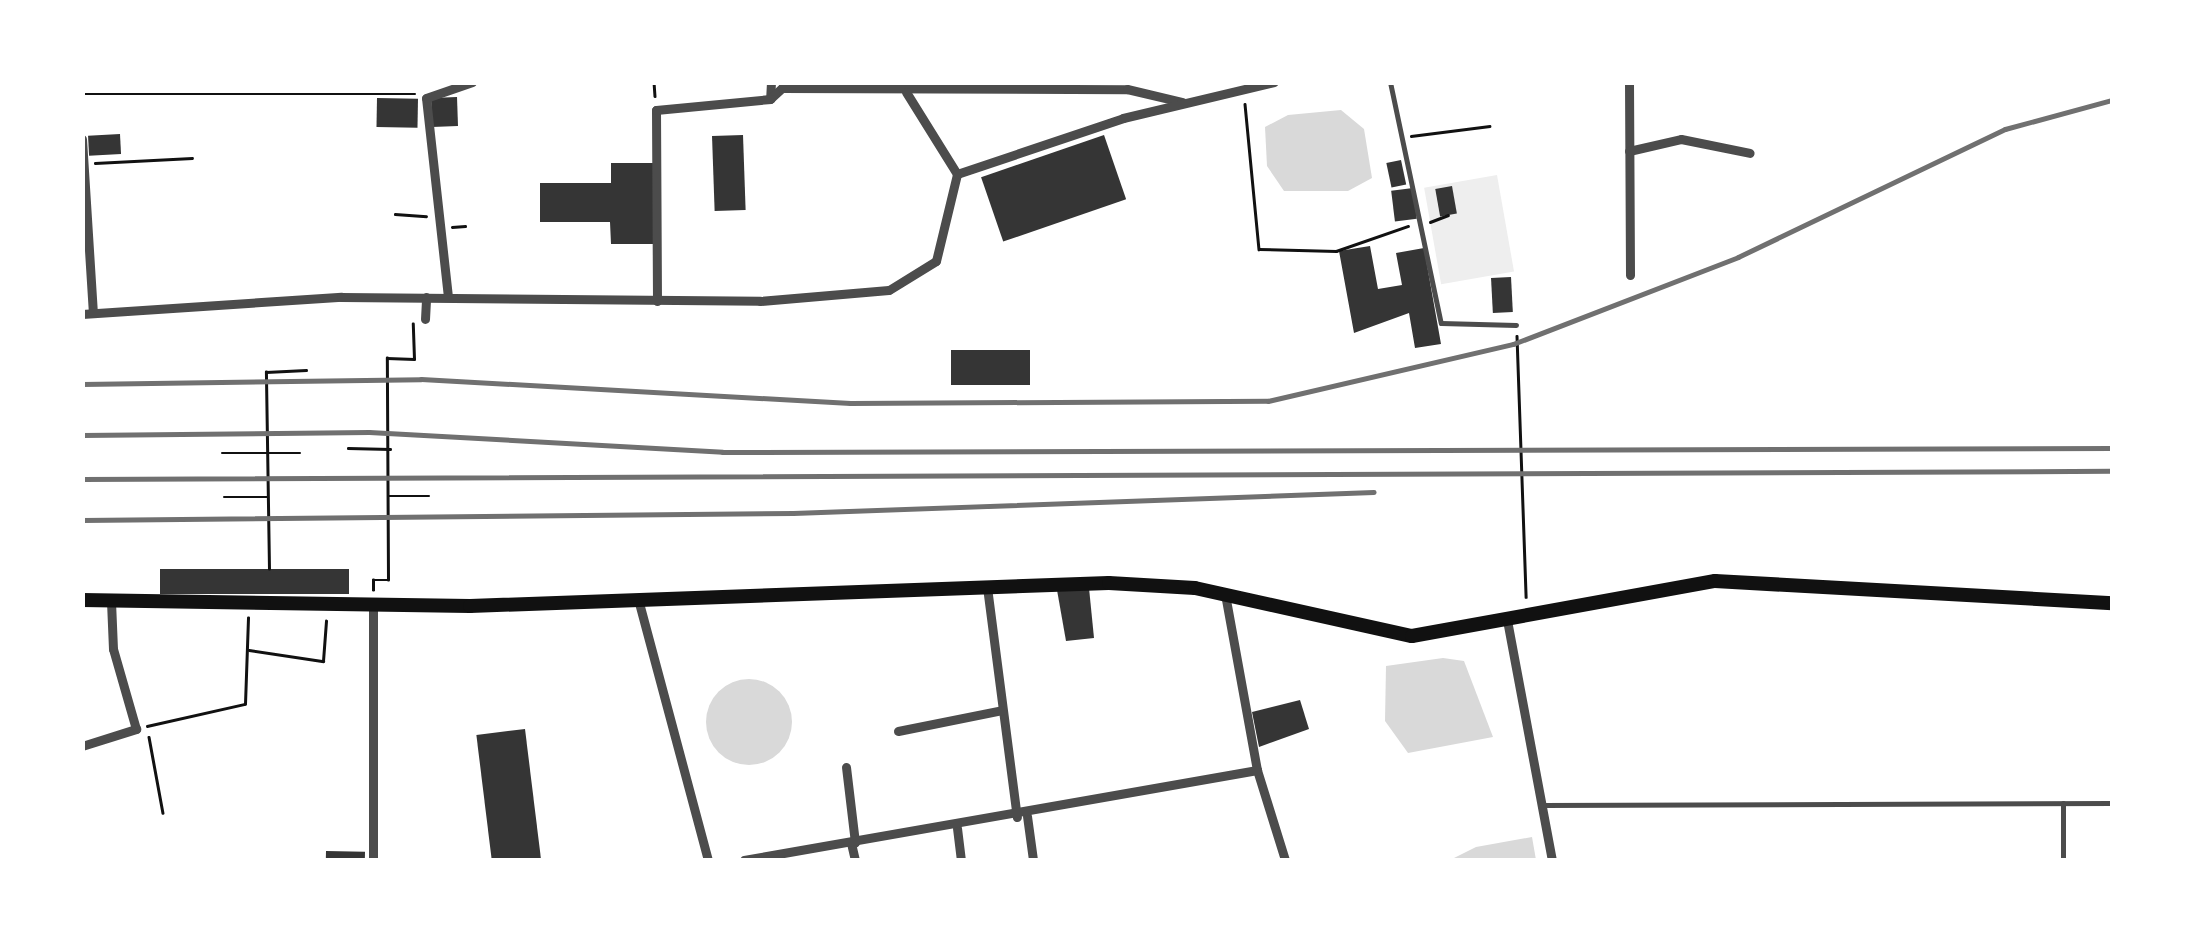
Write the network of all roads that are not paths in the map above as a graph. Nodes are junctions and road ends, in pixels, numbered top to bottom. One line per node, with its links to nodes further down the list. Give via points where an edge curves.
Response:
1 (472, 82): 17 (street, via 431,94 432,217 447,240)
2 (770, 82): 8 (street)
3 (1274, 82): 9 (street)
4 (1390, 82): 22 (lane, via 1443,326)
5 (1629, 82): 12 (street)
6 (906, 92): 8 (street, via 782,88); 9 (street, via 1155,89); 15 (street)
7 (655, 98): 10 (street)
8 (770, 99): 10 (street)
9 (1182, 102): 15 (street)
10 (656, 110): 19 (street)
11 (82, 139): 14 (street)
12 (1629, 150): 13 (street, via 1681,139); 16 (street)
13 (1750, 152)
14 (83, 163): 20 (street)
15 (957, 174): 19 (street, via 948,236 915,280 889,290)
16 (1630, 275)
17 (448, 296): 18 (street); 19 (street)
18 (426, 297): 20 (street); 21 (street)
19 (656, 301)
20 (88, 313)
21 (426, 319)
22 (1516, 325)
23 (986, 584): 24 (main road); 25 (main road); 31 (street)
24 (1225, 594): 30 (main road, via 1412,636); 35 (street)
25 (638, 599): 29 (main road); 42 (street)
26 (82, 600): 27 (main road)
27 (111, 602): 29 (main road); 33 (street, via 112,649 142,727)
28 (2112, 604): 30 (main road, via 1715,580)
29 (373, 606): 43 (street)
30 (1507, 620): 38 (street)
31 (1002, 710): 32 (street); 39 (street)
32 (898, 731)
33 (82, 746)
34 (846, 767): 41 (street)
35 (1256, 770): 39 (street); 49 (street)
36 (2063, 803): 37 (lane); 38 (lane); 51 (lane)
37 (2112, 803)
38 (1540, 805): 50 (street)
39 (1022, 816): 40 (street); 48 (street)
40 (957, 828): 41 (street); 47 (street)
41 (853, 842): 45 (street); 46 (street)
42 (707, 859): 44 (street)
43 (373, 860)
44 (692, 860)
45 (744, 860)
46 (854, 860)
47 (961, 860)
48 (1033, 860)
49 (1285, 860)
50 (1552, 860)
51 (2063, 860)

